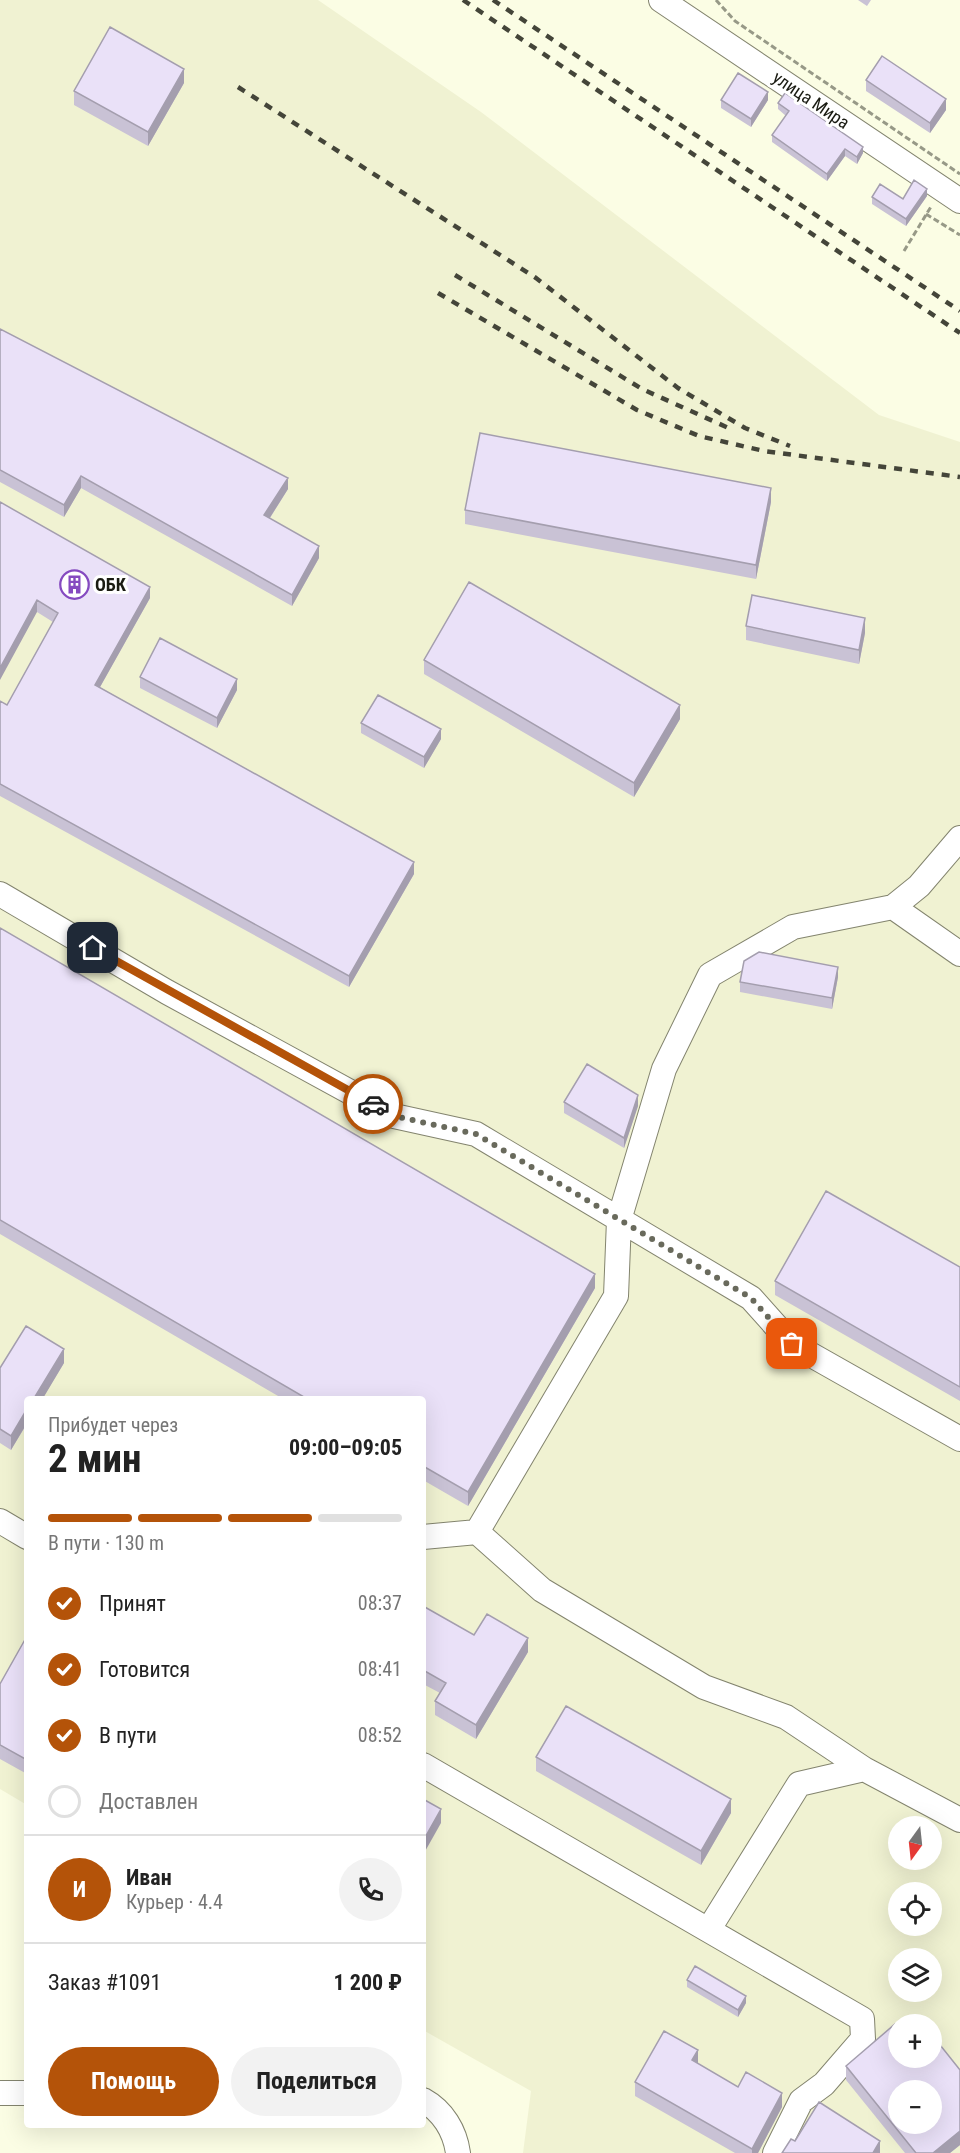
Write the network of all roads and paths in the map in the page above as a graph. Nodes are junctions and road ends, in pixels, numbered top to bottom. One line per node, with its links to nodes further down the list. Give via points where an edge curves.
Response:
1 (661, 0): 4 (street, улица Мира)
2 (716, 0): 3 (path, via 735,21)
3 (960, 174)
4 (960, 201)
5 (927, 214): 6 (path)
6 (960, 235)
7 (960, 838): 9 (street, via 919,886)
8 (0, 894): 11 (street, via 167,992 394,1116 476,1134)
9 (892, 907): 10 (street); 11 (street, via 793,927 710,975 664,1069)
10 (960, 954)
11 (619, 1220): 12 (street, via 751,1298 792,1344); 14 (street, via 616,1296)
12 (960, 1439)
13 (0, 1521): 15 (street)
14 (477, 1532): 16 (street); 18 (street, via 542,1590 704,1687 786,1717)
15 (24, 1535)
16 (426, 1537)
17 (426, 1767): 20 (street)
18 (864, 1769): 19 (street); 20 (street, via 799,1784)
19 (960, 1820)
20 (709, 1929): 25 (street, via 862,2019 863,2039 824,2084 801,2101)
21 (0, 2093): 22 (street)
22 (24, 2093)
23 (426, 2102): 24 (street, via 451,2127)
24 (458, 2153)
25 (775, 2153)

